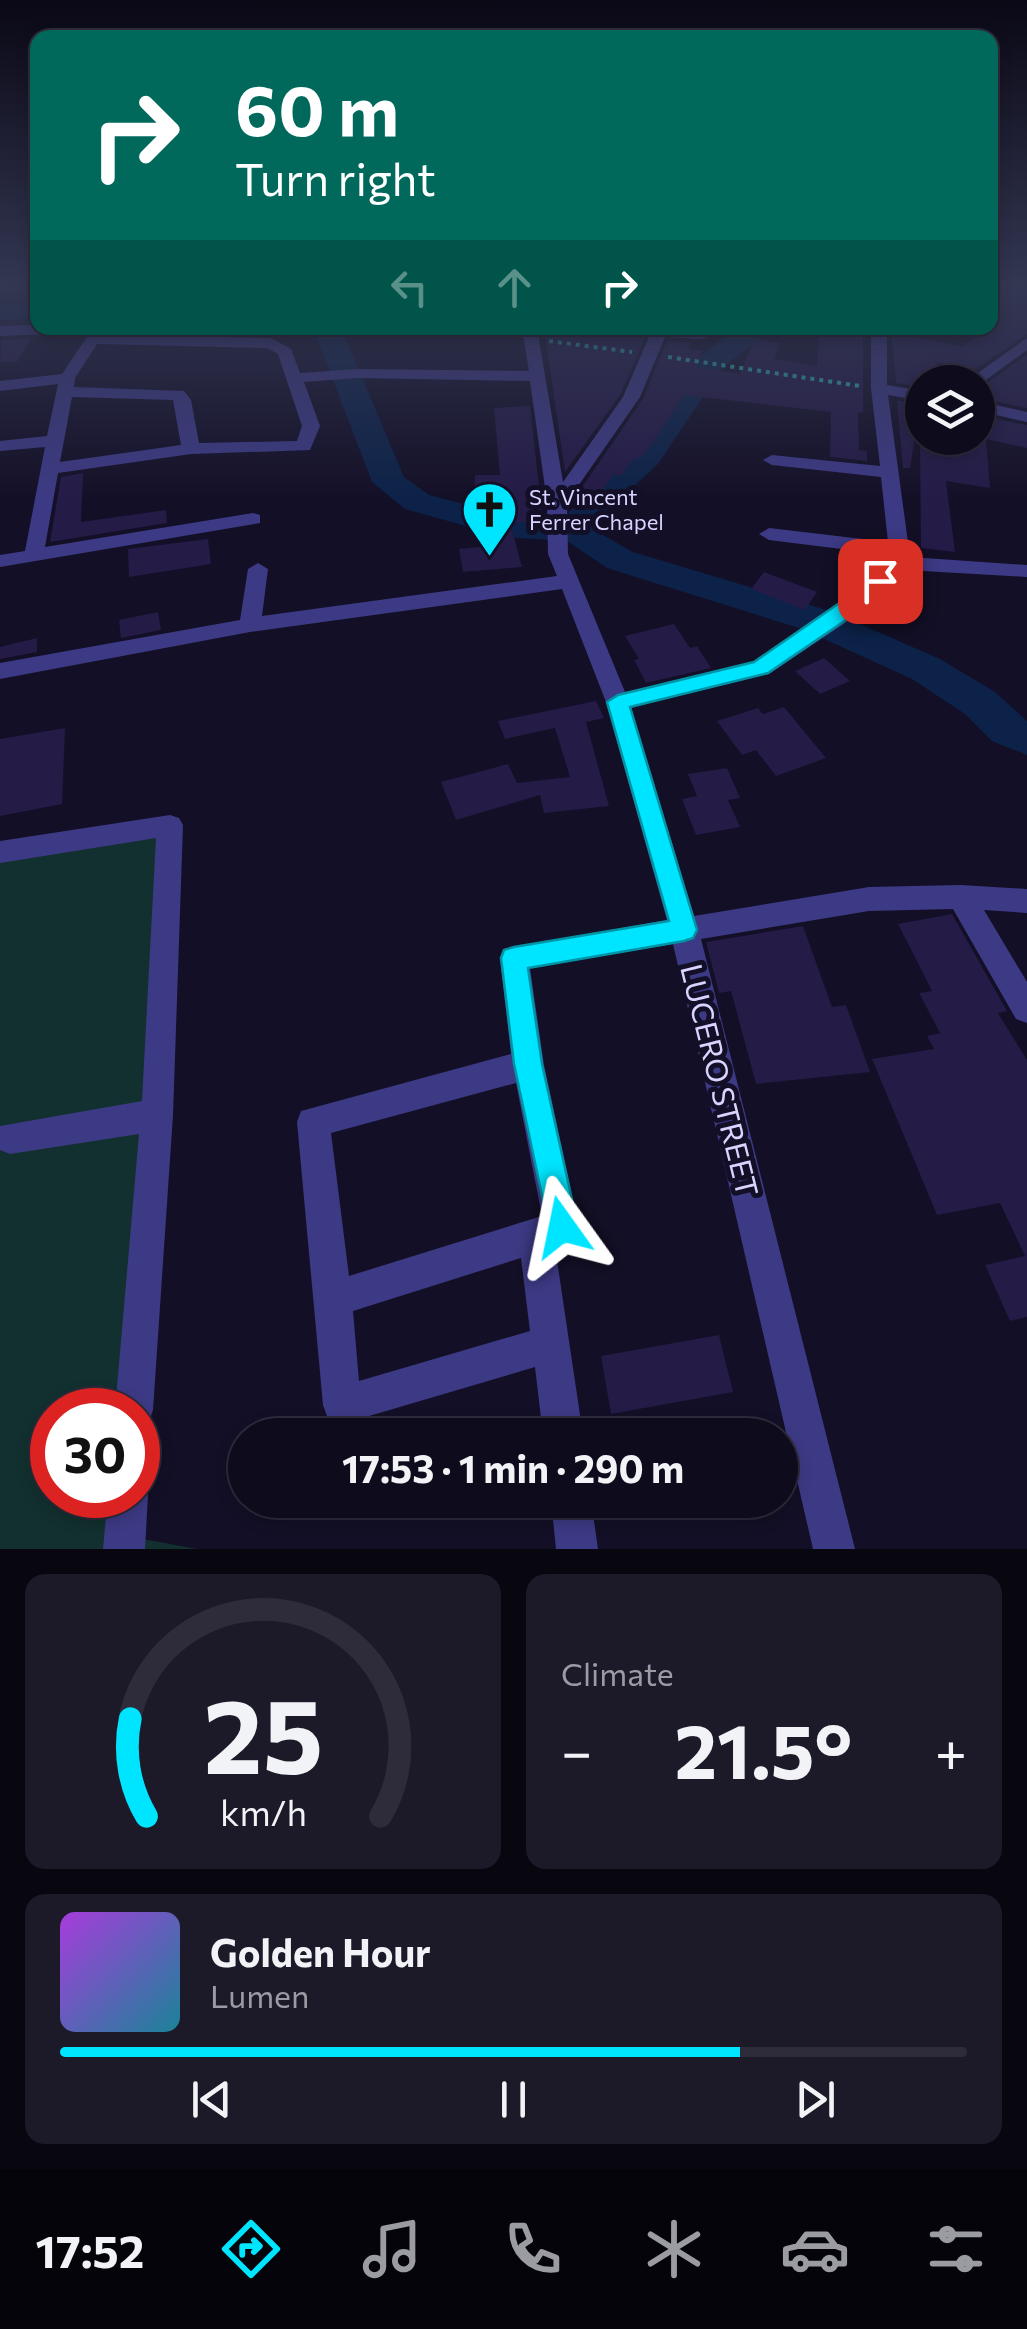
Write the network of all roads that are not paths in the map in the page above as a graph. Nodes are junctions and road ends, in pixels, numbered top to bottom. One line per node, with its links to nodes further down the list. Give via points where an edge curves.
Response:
1 (79, 357): 8 (street)
2 (287, 357): 7 (street)
3 (535, 357): 6 (street, LUCERO STREET)
4 (653, 357): 20 (street)
5 (879, 357): 10 (street)
6 (538, 376): 7 (street, via 348,371); 20 (street, LUCERO STREET)
7 (297, 378): 16 (street, via 311,426 304,446)
8 (65, 385): 9 (street); 14 (street); 16 (street, via 178,395)
9 (0, 386)
10 (879, 388): 11 (street); 19 (street)
11 (905, 393)
12 (995, 410): 13 (street)
13 (1027, 417)
14 (55, 441): 15 (street); 18 (street)
15 (0, 446)
16 (191, 449): 18 (street)
17 (772, 460): 19 (street)
18 (50, 469): 23 (street)
19 (889, 472): 24 (street)
20 (557, 509): 28 (street, LUCERO STREET, via 558,554)
21 (253, 519): 23 (street)
22 (770, 534): 24 (street)
23 (34, 554): 25 (street)
24 (900, 556): 27 (street); 31 (street, via 836,618 760,668)
25 (0, 561)
26 (258, 569): 29 (street)
27 (1027, 571)
28 (568, 581): 29 (street); 31 (street, LUCERO STREET)
29 (250, 625): 30 (street)
30 (0, 670)
31 (618, 702): 35 (street, LUCERO STREET)
32 (0, 852): 38 (street, via 170,825)
33 (961, 897): 34 (street); 35 (street, via 870,899); 36 (street)
34 (1027, 901)
35 (684, 930): 37 (street, via 514,958); 49 (street, LUCERO STREET)
36 (1027, 1009)
37 (528, 1064): 40 (street, via 562,1227); 41 (street, via 313,1122)
38 (157, 1115): 39 (street); 43 (street)
39 (10, 1138)
40 (536, 1236): 41 (street); 42 (street)
41 (334, 1299): 42 (street, via 342,1405)
42 (552, 1343): 44 (street)
43 (136, 1388)
44 (561, 1418)
45 (126, 1518): 47 (street)
46 (573, 1518): 48 (street)
47 (124, 1549)
48 (577, 1549)
49 (834, 1549)

